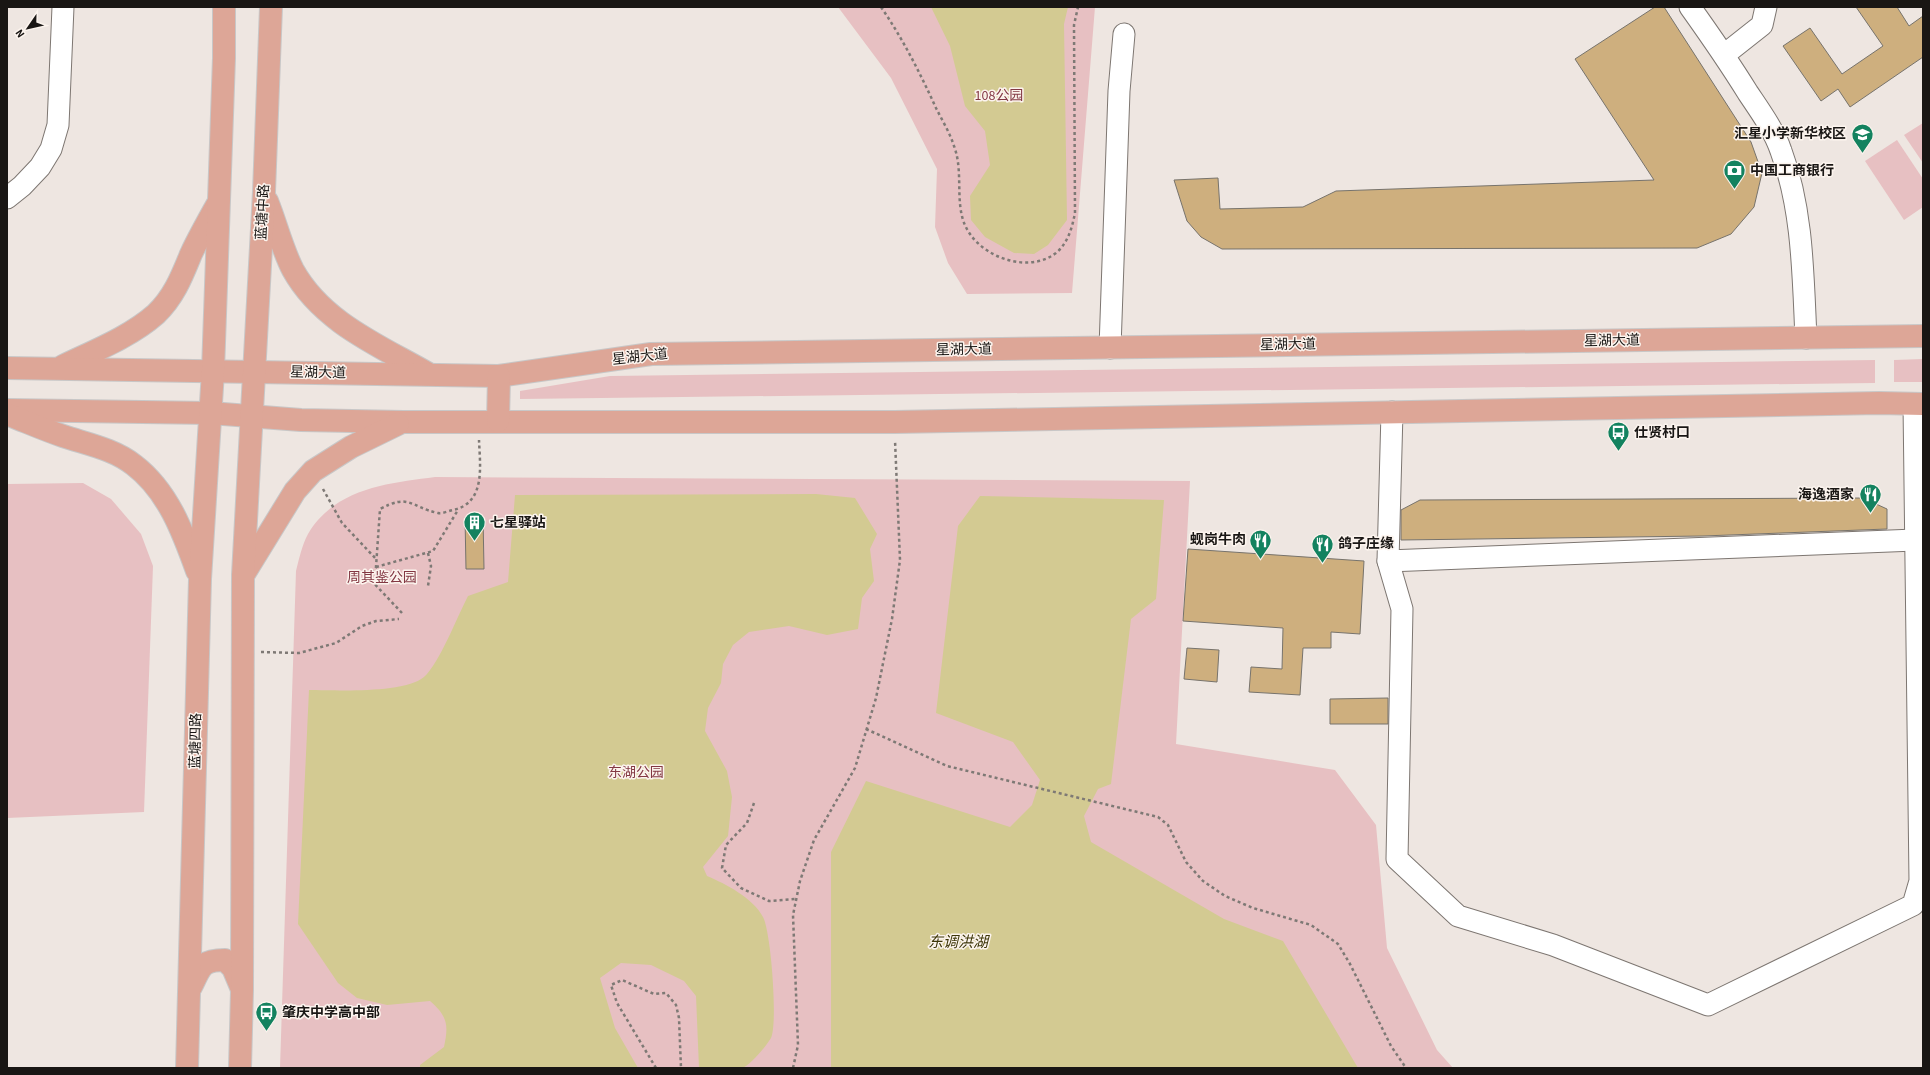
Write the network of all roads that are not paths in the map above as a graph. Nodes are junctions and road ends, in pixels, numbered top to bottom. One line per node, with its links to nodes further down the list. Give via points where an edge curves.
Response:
1 (63, 7): 10 (street, via 58,124 51,149 40,167)
2 (224, 7): 11 (main road)
3 (271, 7): 9 (main road, 蓝塘中路)
4 (1690, 7): 8 (street)
5 (1705, 7): 8 (street, via 1709,27)
6 (1766, 7): 8 (street, via 1762,25)
7 (1124, 34): 14 (street, via 1119,91)
8 (1720, 49): 13 (street, via 1767,122 1781,150 1798,220)
9 (264, 192): 18 (main road, 蓝塘中路); 19 (main road, via 293,269 322,307 356,333)
10 (7, 198)
11 (219, 201): 16 (main road, via 191,254 182,278 156,314 109,344); 17 (main road)
12 (1923, 336): 13 (main road, 星湖大道)
13 (1806, 338): 14 (main road, 星湖大道)
14 (1110, 348): 20 (main road, 星湖大道, via 650,354)
15 (7, 368): 16 (main road, 星湖大道)
16 (59, 368): 17 (main road, 星湖大道)
17 (213, 371): 18 (main road, 星湖大道); 24 (main road)
18 (254, 372): 19 (main road, 星湖大道); 26 (main road, 蓝塘中路)
19 (428, 374): 20 (main road, 星湖大道)
20 (499, 376): 28 (main road)
21 (1919, 404): 23 (main road); 29 (street)
22 (7, 410): 24 (main road)
23 (1392, 412): 28 (main road, via 895,422); 30 (street)
24 (210, 413): 26 (main road); 32 (main road, 蓝塘四路)
25 (7, 414): 32 (main road, via 112,453 133,464 149,478 167,502 183,531)
26 (252, 416): 27 (main road, via 301,420); 31 (main road)
27 (403, 422): 28 (main road); 31 (main road, via 351,447 313,471 295,491)
28 (488, 422)
29 (1915, 540): 30 (street); 30 (street, via 1920,881 1913,905 1708,1005 1553,945 1458,916 1397,859 1402,609)
30 (1388, 561)
31 (243, 575): 34 (main road)
32 (200, 579): 33 (main road, 蓝塘四路)
33 (189, 990): 34 (main road, via 202,964 211,960 225,960 233,968); 35 (main road, 蓝塘四路)
34 (242, 990): 36 (main road)
35 (187, 1068)
36 (240, 1068)

